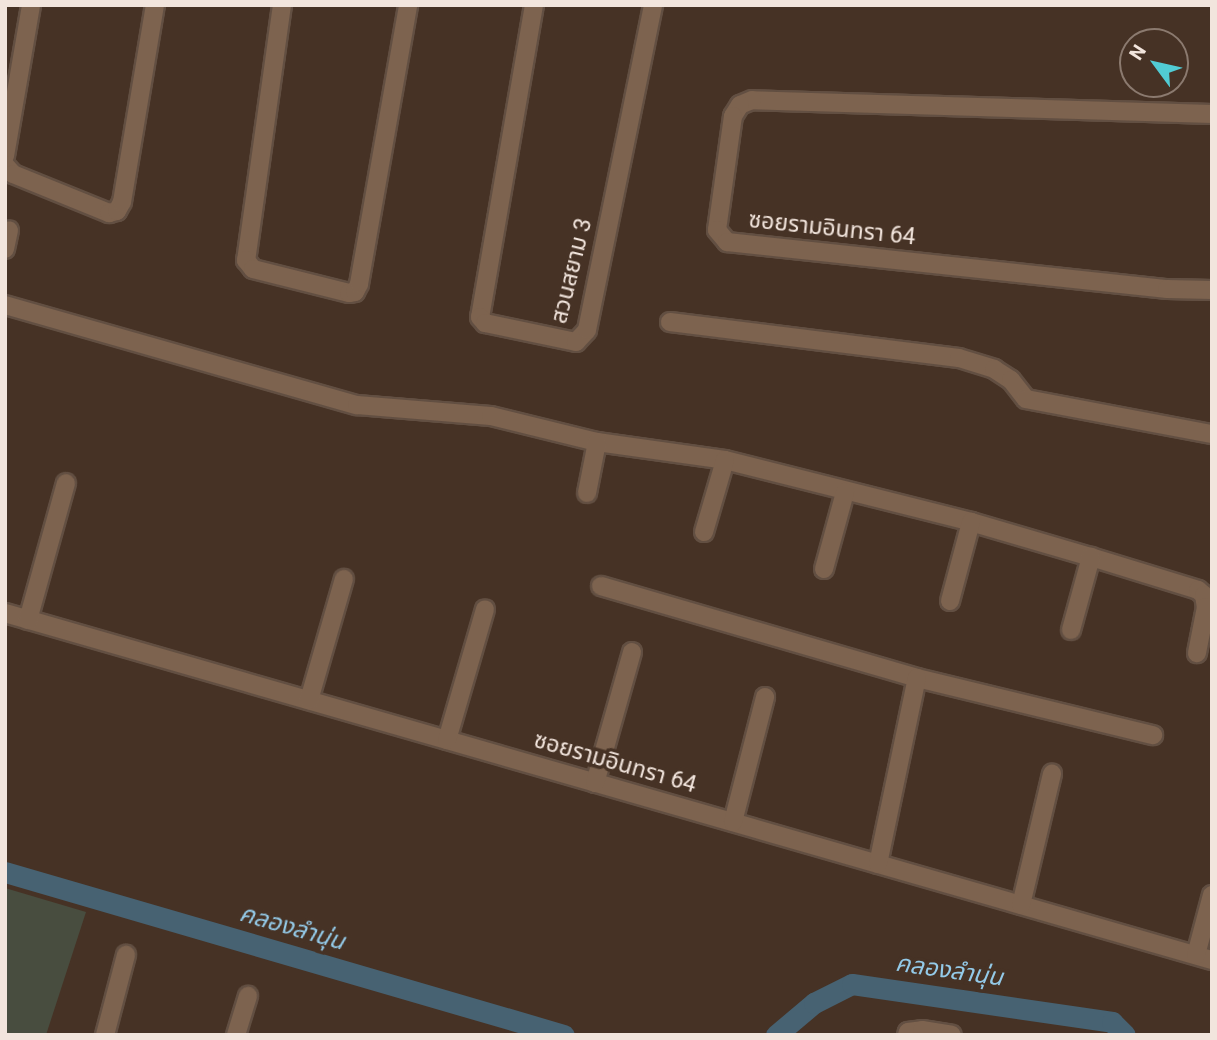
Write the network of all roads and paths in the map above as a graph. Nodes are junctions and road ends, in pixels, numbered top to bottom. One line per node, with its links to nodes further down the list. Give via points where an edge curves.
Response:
1 (31, 5): 8 (street)
2 (155, 5): 9 (street, via 117,211 109,213 13,174)
3 (282, 5): 4 (street, via 246,260 253,269 349,293 359,284)
4 (408, 5)
5 (534, 5): 6 (street, สวนสยาม 3, via 480,317 485,323 576,342 587,330)
6 (653, 5)
7 (1212, 114): 12 (street, ซอยรามอินทรา 64, via 752,100 740,105 733,116 717,230 727,242)
8 (5, 156)
9 (5, 165)
10 (9, 230): 11 (street)
11 (5, 249)
12 (1212, 290)
13 (5, 305): 16 (street, via 357,405 491,416)
14 (670, 323): 15 (street, via 959,358 994,369 1011,380 1026,399)
15 (1212, 434)
16 (597, 442): 17 (street); 20 (street)
17 (725, 460): 19 (street); 22 (street)
18 (66, 483): 30 (street)
19 (845, 492): 21 (street); 24 (street)
20 (587, 493)
21 (971, 522): 23 (street); 27 (street)
22 (704, 532)
23 (1091, 557): 31 (street); 33 (street, via 1204,595)
24 (824, 569)
25 (344, 579): 36 (street)
26 (601, 586): 34 (street)
27 (950, 601)
28 (485, 609): 38 (street)
29 (5, 613): 30 (street, ซอยรามอินทรา 64)
30 (28, 620): 36 (street, ซอยรามอินทรา 64)
31 (1071, 630)
32 (632, 652): 40 (street)
33 (1197, 653)
34 (917, 678): 37 (street); 42 (street)
35 (765, 697): 41 (street)
36 (309, 701): 38 (street, ซอยรามอินทรา 64)
37 (1153, 735)
38 (447, 740): 40 (street, ซอยรามอินทรา 64)
39 (1052, 774): 44 (street)
40 (596, 783): 41 (street, ซอยรามอินทรา 64)
41 (733, 822): 42 (street, ซอยรามอินทรา 64)
42 (878, 864): 44 (street, ซอยรามอินทรา 64)
43 (1212, 895): 46 (street)
44 (1021, 905): 46 (street, ซอยรามอินทรา 64)
45 (126, 955): 48 (street)
46 (1204, 957)
47 (248, 996): 49 (street)
48 (105, 1035)
49 (236, 1035)
50 (907, 1035): 51 (street, via 922,1030)
51 (952, 1035)

